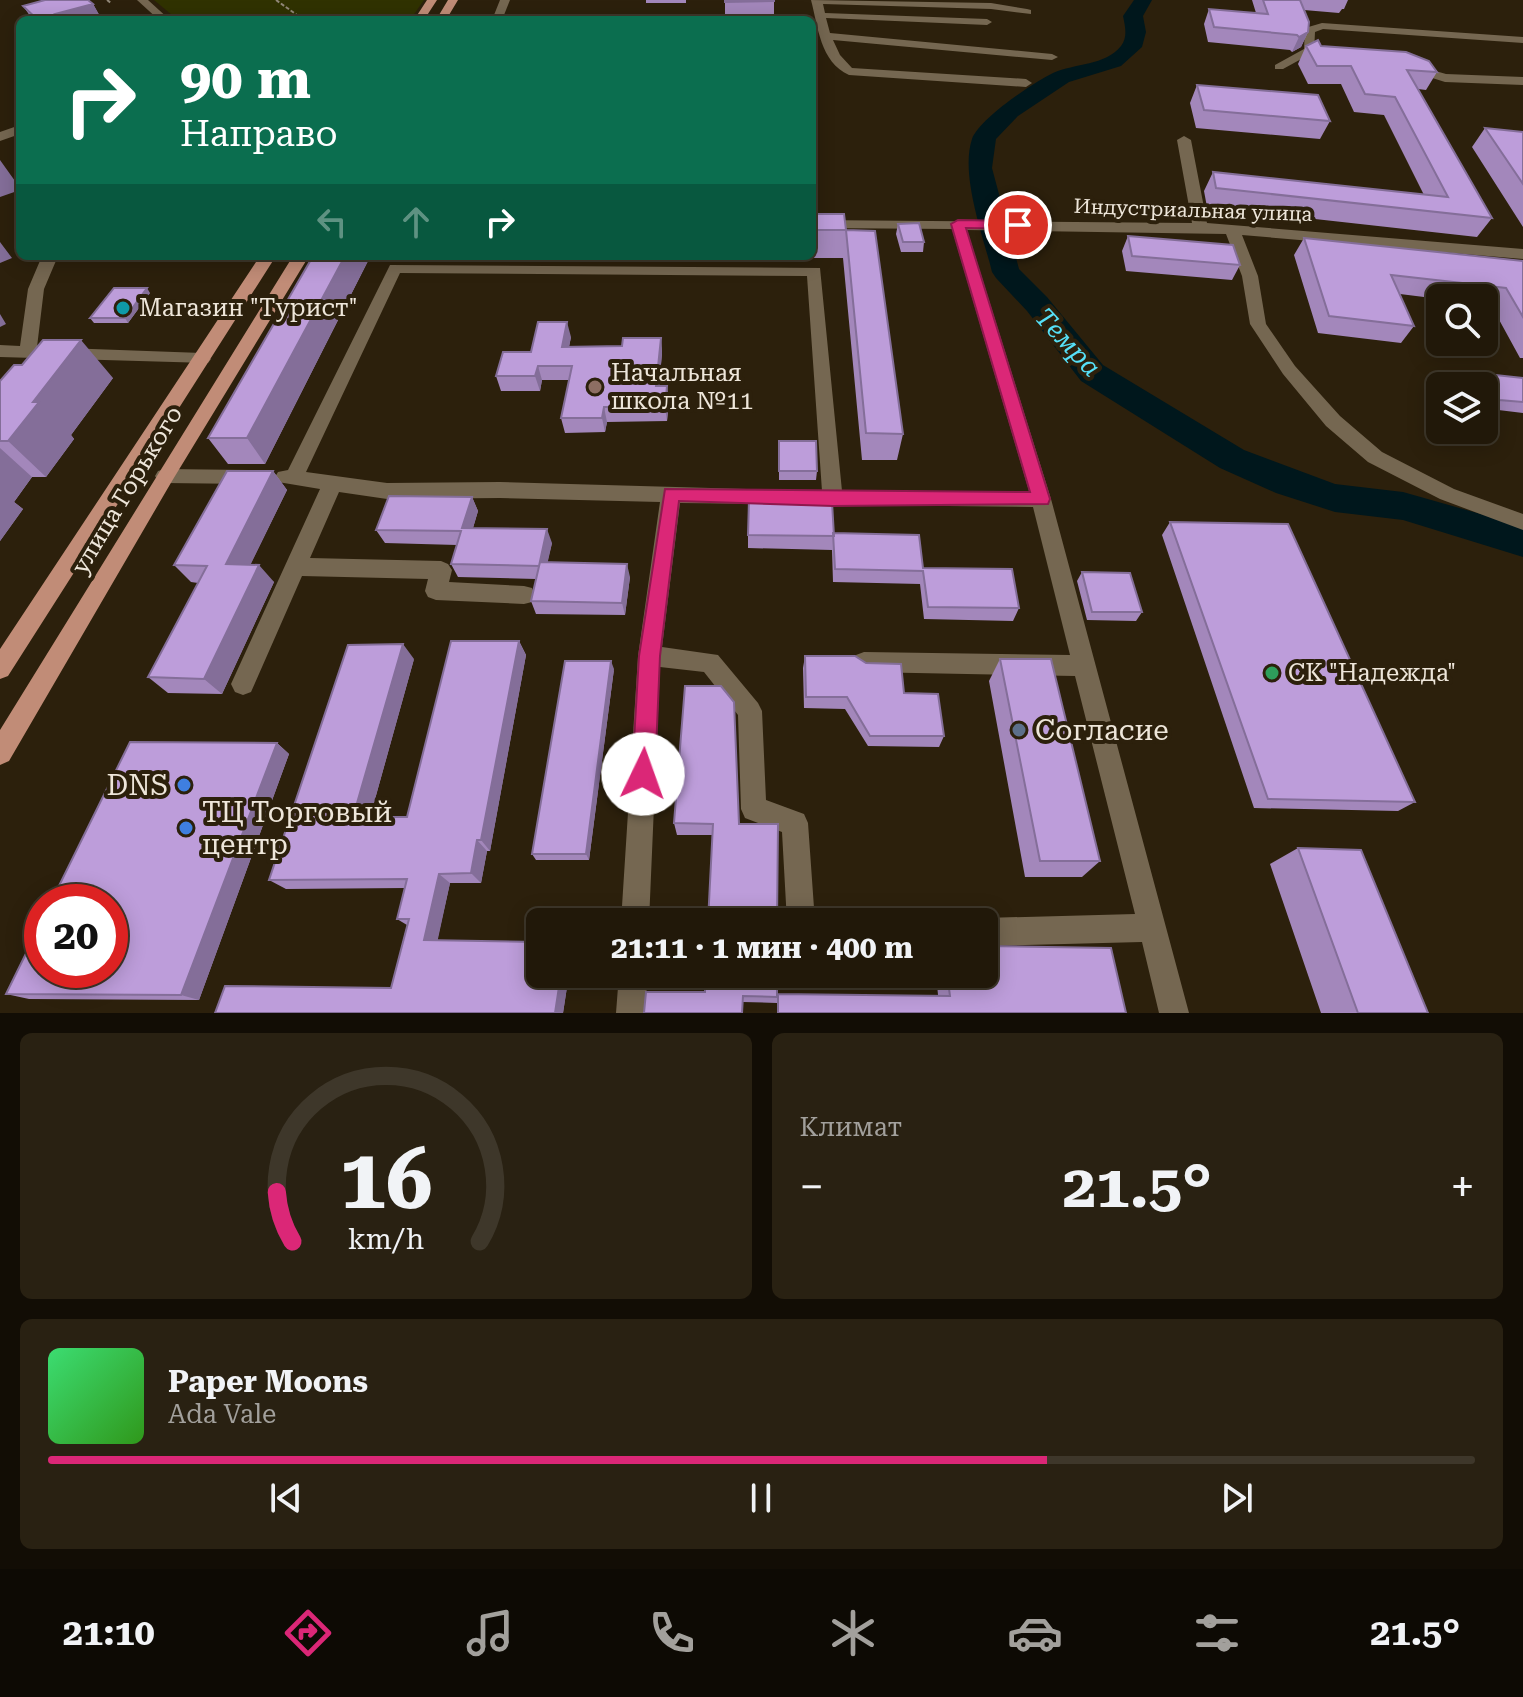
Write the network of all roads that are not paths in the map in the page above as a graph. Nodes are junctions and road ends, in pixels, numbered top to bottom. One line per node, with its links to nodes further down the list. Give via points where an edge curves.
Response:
1 (142, 0): 5 (street)
2 (817, 1): 3 (street, via 991,6); 4 (street)
3 (1027, 12)
4 (820, 15): 6 (street); 7 (street)
5 (158, 16)
6 (987, 22)
7 (824, 36): 12 (street); 16 (street, via 836,62 849,71)
8 (1518, 40): 9 (street, via 1322,26 1309,30); 11 (street)
9 (1309, 45): 10 (street); 14 (street, via 1304,55)
10 (1325, 48)
11 (1523, 51)
12 (1052, 57)
13 (1402, 64): 15 (street, via 1429,76)
14 (1279, 67)
15 (1523, 81)
16 (1026, 83)
17 (1184, 140): 20 (street)
18 (816, 224): 19 (street, Индустриальная улица)
19 (958, 224): 20 (street, Индустриальная улица); 37 (street)
20 (1200, 227): 21 (street, Индустриальная улица)
21 (1232, 229): 22 (street, Индустриальная улица); 38 (street, via 1250,276 1258,324 1333,421 1375,457 1447,494)
22 (1523, 254)
23 (48, 260): 28 (street, via 36,289)
24 (265, 260): 30 (main road, улица Горького)
25 (299, 260): 32 (main road, улица Горького)
26 (653, 263): 33 (street, via 395,268); 36 (street, via 814,271)
27 (0, 351): 28 (street)
28 (28, 352): 29 (street)
29 (56, 354): 30 (street); 31 (street)
30 (202, 359): 44 (main road, улица Горького)
31 (37, 376)
32 (165, 476): 33 (street); 46 (main road, улица Горького)
33 (294, 477): 34 (street)
34 (333, 483): 35 (street, via 387,491); 39 (street)
35 (671, 494): 36 (street); 41 (street)
36 (833, 499): 37 (street)
37 (1041, 499): 43 (street)
38 (1523, 522)
39 (295, 567): 40 (street, via 441,570 436,591); 45 (street)
40 (524, 595)
41 (649, 656): 47 (street); 48 (street, via 710,662 750,711 754,809 795,823)
42 (864, 662): 43 (street)
43 (1085, 666): 49 (street)
44 (0, 669)
45 (243, 684)
46 (0, 753)
47 (636, 908)
48 (800, 908)
49 (1153, 928): 50 (street); 53 (street)
50 (998, 932)
51 (632, 988): 52 (street)
52 (631, 1013)
53 (1174, 1013)

